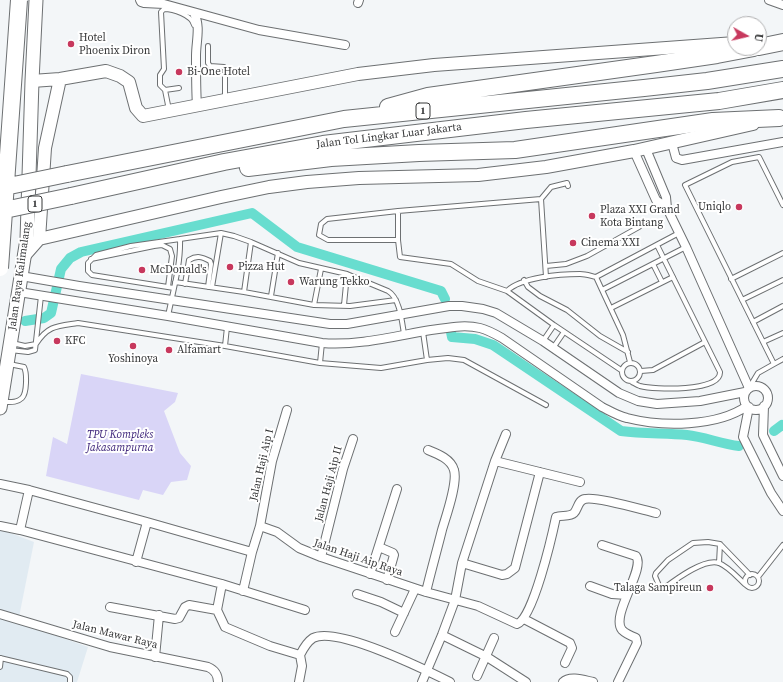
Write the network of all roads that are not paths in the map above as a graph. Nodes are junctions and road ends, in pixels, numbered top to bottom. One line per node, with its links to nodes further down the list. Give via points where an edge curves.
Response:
1 (19, 0): 52 (highway, bridge)
2 (36, 0): 17 (main road, Jalan Raya Kalimalang)
3 (140, 0): 6 (street, via 144,3 166,4)
4 (769, 0): 5 (street)
5 (783, 5)
6 (194, 13): 11 (street, via 259,30); 22 (street, via 198,20)
7 (783, 39): 8 (street)
8 (767, 40)
9 (783, 42): 12 (highway)
10 (727, 44): 21 (street, via 434,64 358,74)
11 (345, 45)
12 (767, 45)
13 (208, 46): 21 (lane, via 210,66 225,69)
14 (727, 53): 25 (highway, via 428,96)
15 (783, 69): 25 (highway, Jalan Tol Lingkar Luar Jakarta / 1, via 707,81)
16 (60, 78): 17 (street); 23 (street, via 106,70 129,82 136,108 143,116); 39 (street, via 45,148)
17 (32, 81): 47 (main road, Jalan Raya Kalimalang)
18 (179, 88): 19 (lane)
19 (165, 90): 22 (lane, via 160,85 160,75 164,68 161,12 167,9 176,11 194,22); 23 (lane)
20 (783, 90): 29 (highway, Jalan Tol Lingkar Luar Jakarta / 1, via 719,101 323,144)
21 (225, 100): 22 (street)
22 (195, 107): 23 (street)
23 (170, 112)
24 (781, 118): 27 (street); 29 (highway, via 713,121 515,150 331,158)
25 (344, 119): 31 (highway, Jalan Tol Lingkar Luar Jakarta / 1, bridge)
26 (783, 142): 27 (street, via 682,160 676,158)
27 (672, 143): 28 (street)
28 (640, 150): 38 (street, via 666,197 667,208); 39 (street, via 546,167 478,175 307,182 208,200)
29 (145, 180): 34 (highway, Jalan Tol Lingkar Luar Jakarta / 1, bridge)
30 (568, 186): 32 (lane, via 567,182 551,187)
31 (0, 188)
32 (541, 199): 35 (lane); 51 (lane)
33 (783, 205): 59 (lane, via 759,157 732,162 685,185)
34 (0, 211)
35 (398, 211): 41 (lane); 41 (lane, via 327,219 321,224 319,235 328,240)
36 (640, 227): 51 (lane, via 587,256 566,264)
37 (222, 233): 40 (lane); 42 (lane); 66 (lane)
38 (679, 233): 43 (lane); 44 (street)
39 (39, 239): 47 (street)
40 (180, 239): 48 (lane, via 131,246 96,255); 62 (lane)
41 (398, 240): 69 (lane, via 400,257 451,264 478,281)
42 (251, 242): 45 (lane); 71 (lane)
43 (657, 245): 49 (lane); 57 (lane)
44 (686, 247): 49 (lane); 108 (street)
45 (278, 253): 53 (lane); 72 (lane)
46 (783, 253): 59 (lane)
47 (24, 256): 55 (main road, Jalan Raya Kalimalang)
48 (91, 259): 65 (lane, via 88,271 92,275); 65 (lane, via 165,246 170,248 172,256)
49 (664, 259): 50 (lane); 58 (lane)
50 (654, 264): 63 (lane); 68 (lane)
51 (546, 266): 56 (lane)
52 (0, 268)
53 (320, 269): 54 (lane); 77 (lane)
54 (347, 274): 75 (lane, via 388,291); 78 (lane)
55 (21, 276): 70 (main road, Jalan Raya Kalimalang); 74 (street)
56 (546, 277): 57 (lane, via 582,274); 60 (lane)
57 (596, 277): 68 (lane)
58 (673, 277): 63 (lane); 91 (lane)
59 (731, 279): 76 (lane)
60 (524, 280): 69 (lane); 98 (lane, via 528,287 540,296 567,310 600,336)
61 (783, 280): 76 (lane)
62 (175, 282): 64 (lane); 67 (lane)
63 (662, 282): 80 (lane)
64 (185, 284): 66 (lane); 66 (lane, via 189,260 194,256 210,261)
65 (168, 287): 67 (lane)
66 (210, 287): 71 (lane)
67 (174, 288): 74 (lane)
68 (602, 290): 80 (lane)
69 (508, 291): 84 (lane)
70 (19, 292): 73 (street); 95 (main road, Jalan Raya Kalimalang)
71 (244, 292): 72 (lane)
72 (271, 296): 77 (lane)
73 (41, 299): 82 (street, via 64,300); 94 (lane)
74 (171, 299): 81 (street, via 330,324 347,324); 82 (lane)
75 (396, 300): 78 (lane); 81 (lane)
76 (742, 300): 83 (lane)
77 (314, 304): 78 (lane)
78 (344, 306)
79 (783, 306): 83 (lane)
80 (611, 308): 98 (lane)
81 (400, 315): 89 (lane); 90 (street, via 449,306 483,309 496,313)
82 (168, 316): 85 (street)
83 (753, 322): 92 (lane)
84 (554, 325): 87 (lane); 90 (lane)
85 (227, 326): 93 (street); 96 (lane)
86 (423, 331): 89 (street); 99 (lane); 112 (street, via 469,327 493,333 602,407 626,418 663,424 689,423 710,420)
87 (564, 332): 97 (lane); 105 (lane)
88 (783, 333): 92 (lane)
89 (404, 334): 93 (street, via 356,343)
90 (543, 341): 97 (street)
91 (705, 342): 106 (lane, via 653,370); 107 (lane, via 720,372 717,380 708,385 661,388 640,386)
92 (763, 342): 104 (lane)
93 (322, 343): 102 (lane)
94 (36, 344): 95 (lane); 95 (lane, via 32,352); 96 (lane, via 44,333 58,326 78,324)
95 (10, 346): 103 (main road, Jalan Raya Kalimalang)
96 (225, 346): 102 (lane)
97 (553, 348): 108 (street, via 619,393 648,403 700,401)
98 (628, 352): 101 (lane)
99 (427, 360): 102 (lane, via 381,368); 110 (lane, via 464,360)
100 (783, 360): 104 (lane)
101 (630, 362): 105 (lane); 106 (lane, via 637,364)
102 (320, 363)
103 (8, 364): 109 (main road, Jalan Raya Kalimalang); 109 (lane, via 24,367 26,370 24,396)
104 (774, 364): 108 (lane, via 758,373)
105 (621, 370): 107 (lane, via 622,376)
106 (641, 371): 107 (lane, via 638,378)
107 (632, 382)
108 (747, 390): 111 (street, via 754,386 760,386 765,390 767,401); 112 (street, via 744,397)
109 (1, 405)
110 (546, 405)
111 (764, 406): 112 (street, via 760,409); 119 (street, via 762,435)
112 (748, 407): 124 (street, via 743,437 771,493)
113 (287, 410): 128 (street, Jalan Haji Aip I, via 272,461)
114 (506, 434): 117 (street)
115 (353, 439): 135 (street, Jalan Haji Aip II)
116 (428, 450): 148 (street, via 452,464 455,479)
117 (495, 461): 118 (street); 137 (street)
118 (540, 472): 120 (street); 137 (street, via 515,568 502,575)
119 (783, 476)
120 (580, 482)
121 (0, 484): 123 (street)
122 (397, 489): 133 (street)
123 (29, 490): 126 (street); 129 (street)
124 (783, 510)
125 (656, 513): 158 (street, via 585,499 572,515 556,518 532,604)
126 (147, 522): 134 (street); 136 (street)
127 (0, 526): 129 (street)
128 (260, 526): 134 (street, Jalan Haji Aip I); 135 (street, Jalan Haji Aip Raya)
129 (20, 530): 136 (street)
130 (720, 544): 138 (lane); 138 (lane, via 693,543 668,560 655,576 660,588 663,589 689,570 712,562); 140 (lane)
131 (602, 545): 150 (street, via 633,554 638,558)
132 (783, 545): 141 (lane)
133 (379, 547): 139 (street); 142 (street, via 394,555)
134 (252, 552): 147 (street, Jalan Haji Aip I)
135 (321, 557): 139 (street, Jalan Haji Aip Raya)
136 (136, 562): 143 (street)
137 (462, 563): 151 (street)
138 (719, 563): 144 (lane)
139 (370, 574): 142 (street, Jalan Haji Aip Raya)
140 (750, 574): 141 (lane); 144 (lane, via 746,577)
141 (758, 577): 144 (lane, via 760,583 756,588)
142 (387, 580): 146 (street, Jalan Haji Aip Raya)
143 (222, 584): 147 (street); 153 (street)
144 (746, 585)
145 (590, 586): 150 (street)
146 (415, 588): 148 (street, Jalan Haji Aip Raya); 155 (street)
147 (243, 591): 154 (street)
148 (426, 592): 151 (street, Jalan Haji Aip Raya)
149 (356, 594): 155 (street)
150 (627, 596): 178 (street, via 620,625 626,633 636,638 637,643)
151 (455, 600): 158 (street, Jalan Haji Aip Raya, via 478,606 517,624); 160 (street)
152 (110, 607): 157 (street)
153 (217, 610): 157 (street, via 189,605 177,619); 162 (street, via 225,627 270,646)
154 (305, 610)
155 (404, 613): 159 (street)
156 (0, 614): 163 (street, Jalan Mawar Raya, via 110,647)
157 (159, 616): 163 (street)
158 (524, 619): 166 (street, via 570,643 572,648)
159 (396, 632)
160 (442, 635): 164 (street); 168 (street)
161 (494, 638): 164 (street)
162 (300, 655): 168 (street, via 314,638 337,636 358,642); 172 (street, via 302,666)
163 (155, 657): 171 (street, Jalan Mawar Raya, via 208,667 217,675)
164 (487, 657): 169 (street); 175 (street)
165 (0, 658): 167 (lane); 170 (lane, via 67,674)
166 (565, 663)
167 (0, 667)
168 (427, 671): 173 (street); 174 (street)
169 (477, 676)
170 (70, 682)
171 (218, 682)
172 (299, 682)
173 (422, 682)
174 (450, 682)
175 (526, 682)
176 (563, 682): 177 (street, via 575,678)
177 (593, 682)
178 (618, 682)

